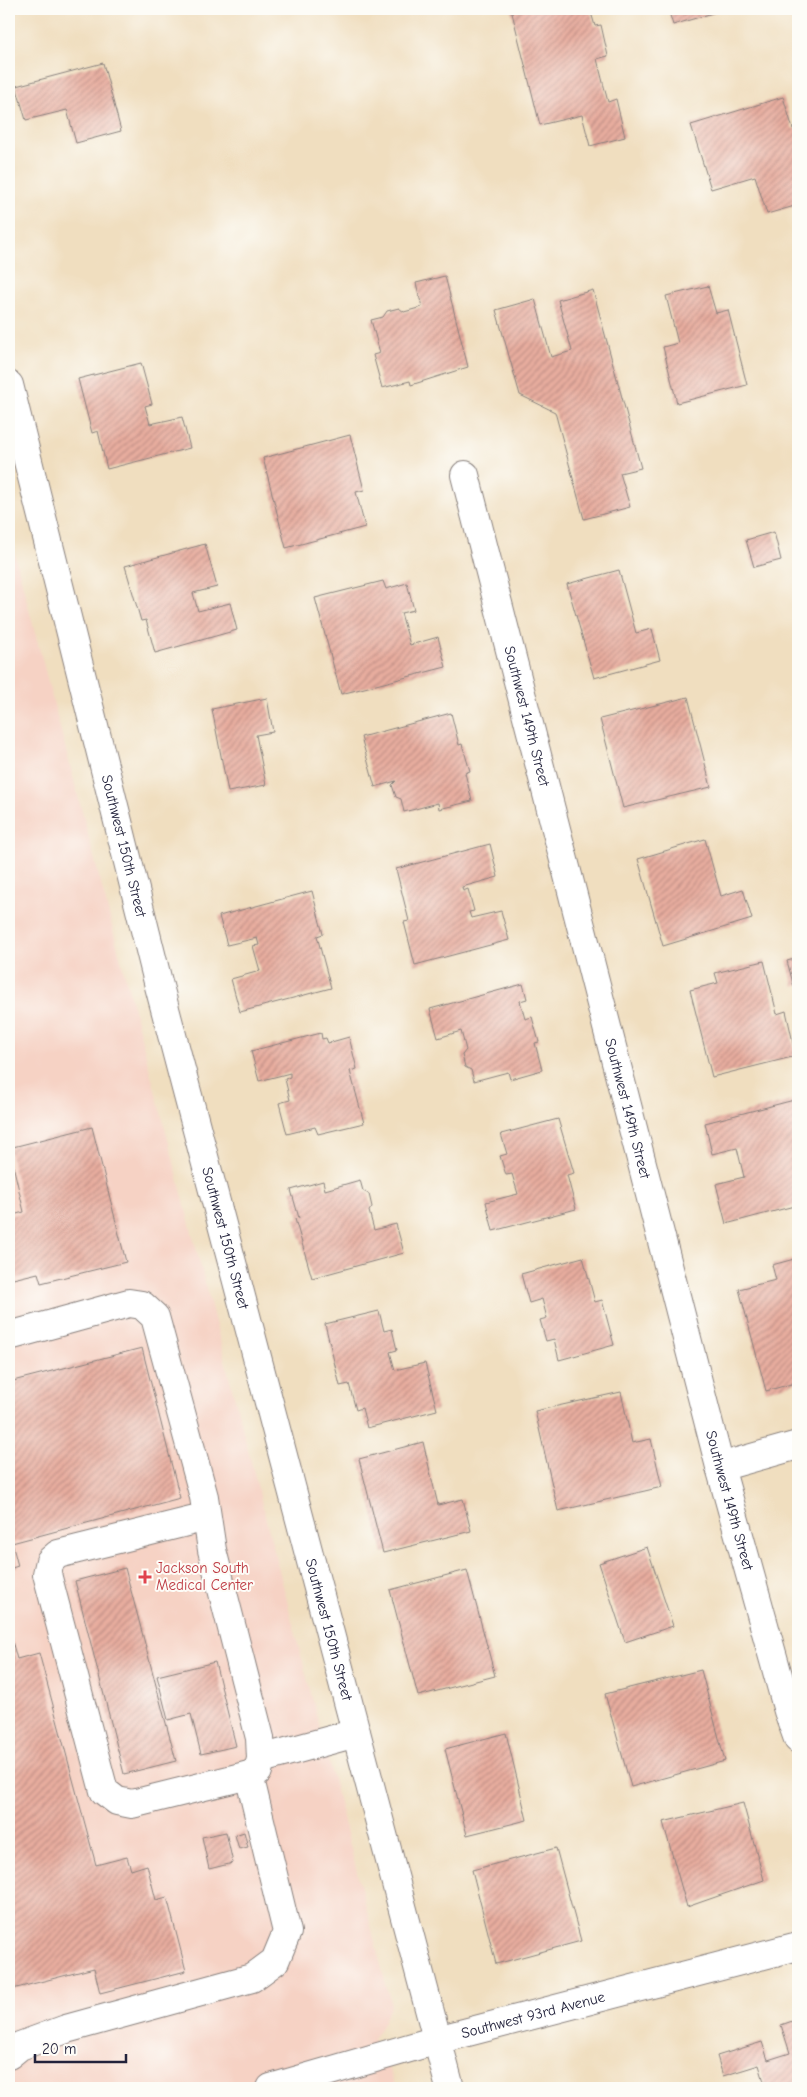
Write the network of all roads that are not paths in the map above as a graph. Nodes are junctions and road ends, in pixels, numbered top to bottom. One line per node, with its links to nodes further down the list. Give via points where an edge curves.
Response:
1 (9, 385): 7 (street, Southwest 150th Street, via 159,986)
2 (465, 475): 5 (street, Southwest 149th Street)
3 (9, 1336): 6 (street, via 129,1303 142,1306 155,1317)
4 (798, 1446): 5 (street)
5 (720, 1467): 8 (street, Southwest 149th Street)
6 (207, 1517): 9 (street, via 212,1550 260,1738); 9 (street, via 58,1554 50,1561 47,1574 104,1791 116,1801 132,1804)
7 (356, 1733): 9 (street); 11 (street, Southwest 150th Street)
8 (798, 1739)
9 (255, 1767): 12 (street, via 287,1932 276,1961 252,1978 66,2029 20,2046)
10 (798, 1946): 11 (street, Southwest 93rd Avenue)
11 (437, 2040): 13 (street, Southwest 93rd Avenue); 14 (street, Southwest 150th Street)
12 (9, 2055)
13 (280, 2087)
14 (450, 2088)

